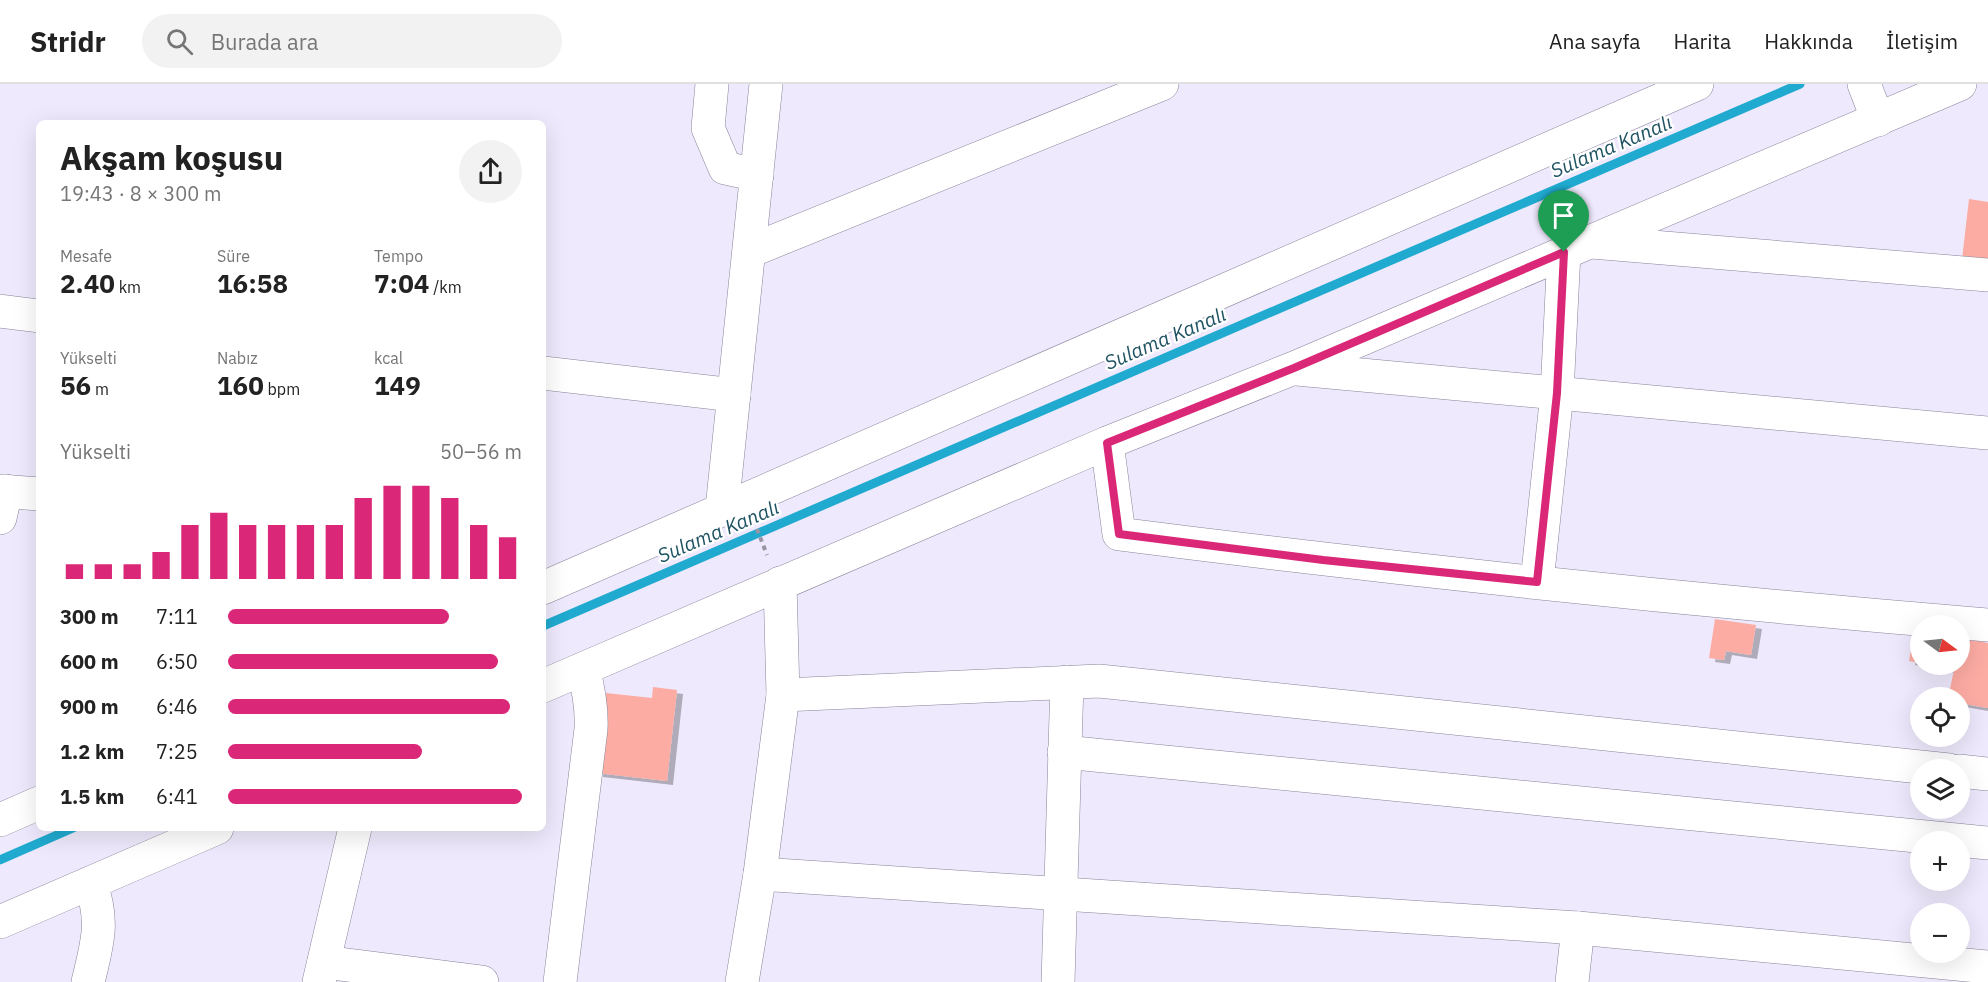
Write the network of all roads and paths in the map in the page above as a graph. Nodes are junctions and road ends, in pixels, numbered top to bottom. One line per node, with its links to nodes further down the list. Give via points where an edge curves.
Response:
1 (712, 84): 8 (street, via 708,128 725,168)
2 (766, 84): 8 (street)
3 (1162, 84): 10 (street)
4 (1698, 84): 22 (street)
5 (1864, 84): 7 (street)
6 (1960, 84): 7 (street)
7 (1878, 120): 9 (street)
8 (757, 175): 10 (street)
9 (1577, 247): 11 (street); 14 (street); 16 (street)
10 (750, 251): 17 (street)
11 (1988, 275)
12 (0, 311): 13 (street)
13 (36, 316)
14 (1294, 368): 16 (street); 19 (street)
15 (546, 373): 17 (street)
16 (1557, 393): 18 (street); 25 (street)
17 (734, 395): 22 (street)
18 (1988, 433)
19 (1107, 443): 24 (street); 25 (street, via 1119,534)
20 (36, 494): 21 (street)
21 (2, 500)
22 (722, 509): 26 (street)
23 (754, 521): 24 (path)
24 (775, 571): 28 (street); 31 (street)
25 (1537, 582): 27 (street)
26 (546, 584)
27 (1988, 625)
28 (584, 669): 30 (street); 50 (street, via 592,709 591,729)
29 (1067, 682): 31 (street); 32 (street); 33 (street, via 1099,681)
30 (546, 685)
31 (783, 695): 41 (street)
32 (1064, 752): 40 (street); 43 (street)
33 (1910, 766)
34 (1970, 772): 35 (street)
35 (1988, 774)
36 (36, 804): 37 (street)
37 (0, 820)
38 (210, 831): 42 (street)
39 (354, 831): 47 (street)
40 (1988, 843)
41 (760, 874): 43 (street); 51 (street)
42 (90, 883): 44 (street); 48 (street, via 100,922)
43 (1062, 894): 45 (street); 52 (street)
44 (0, 922)
45 (1578, 927): 46 (street); 53 (street)
46 (1988, 968)
47 (321, 972): 49 (street)
48 (88, 982)
49 (482, 982)
50 (561, 982)
51 (742, 982)
52 (1058, 982)
53 (1572, 982)

